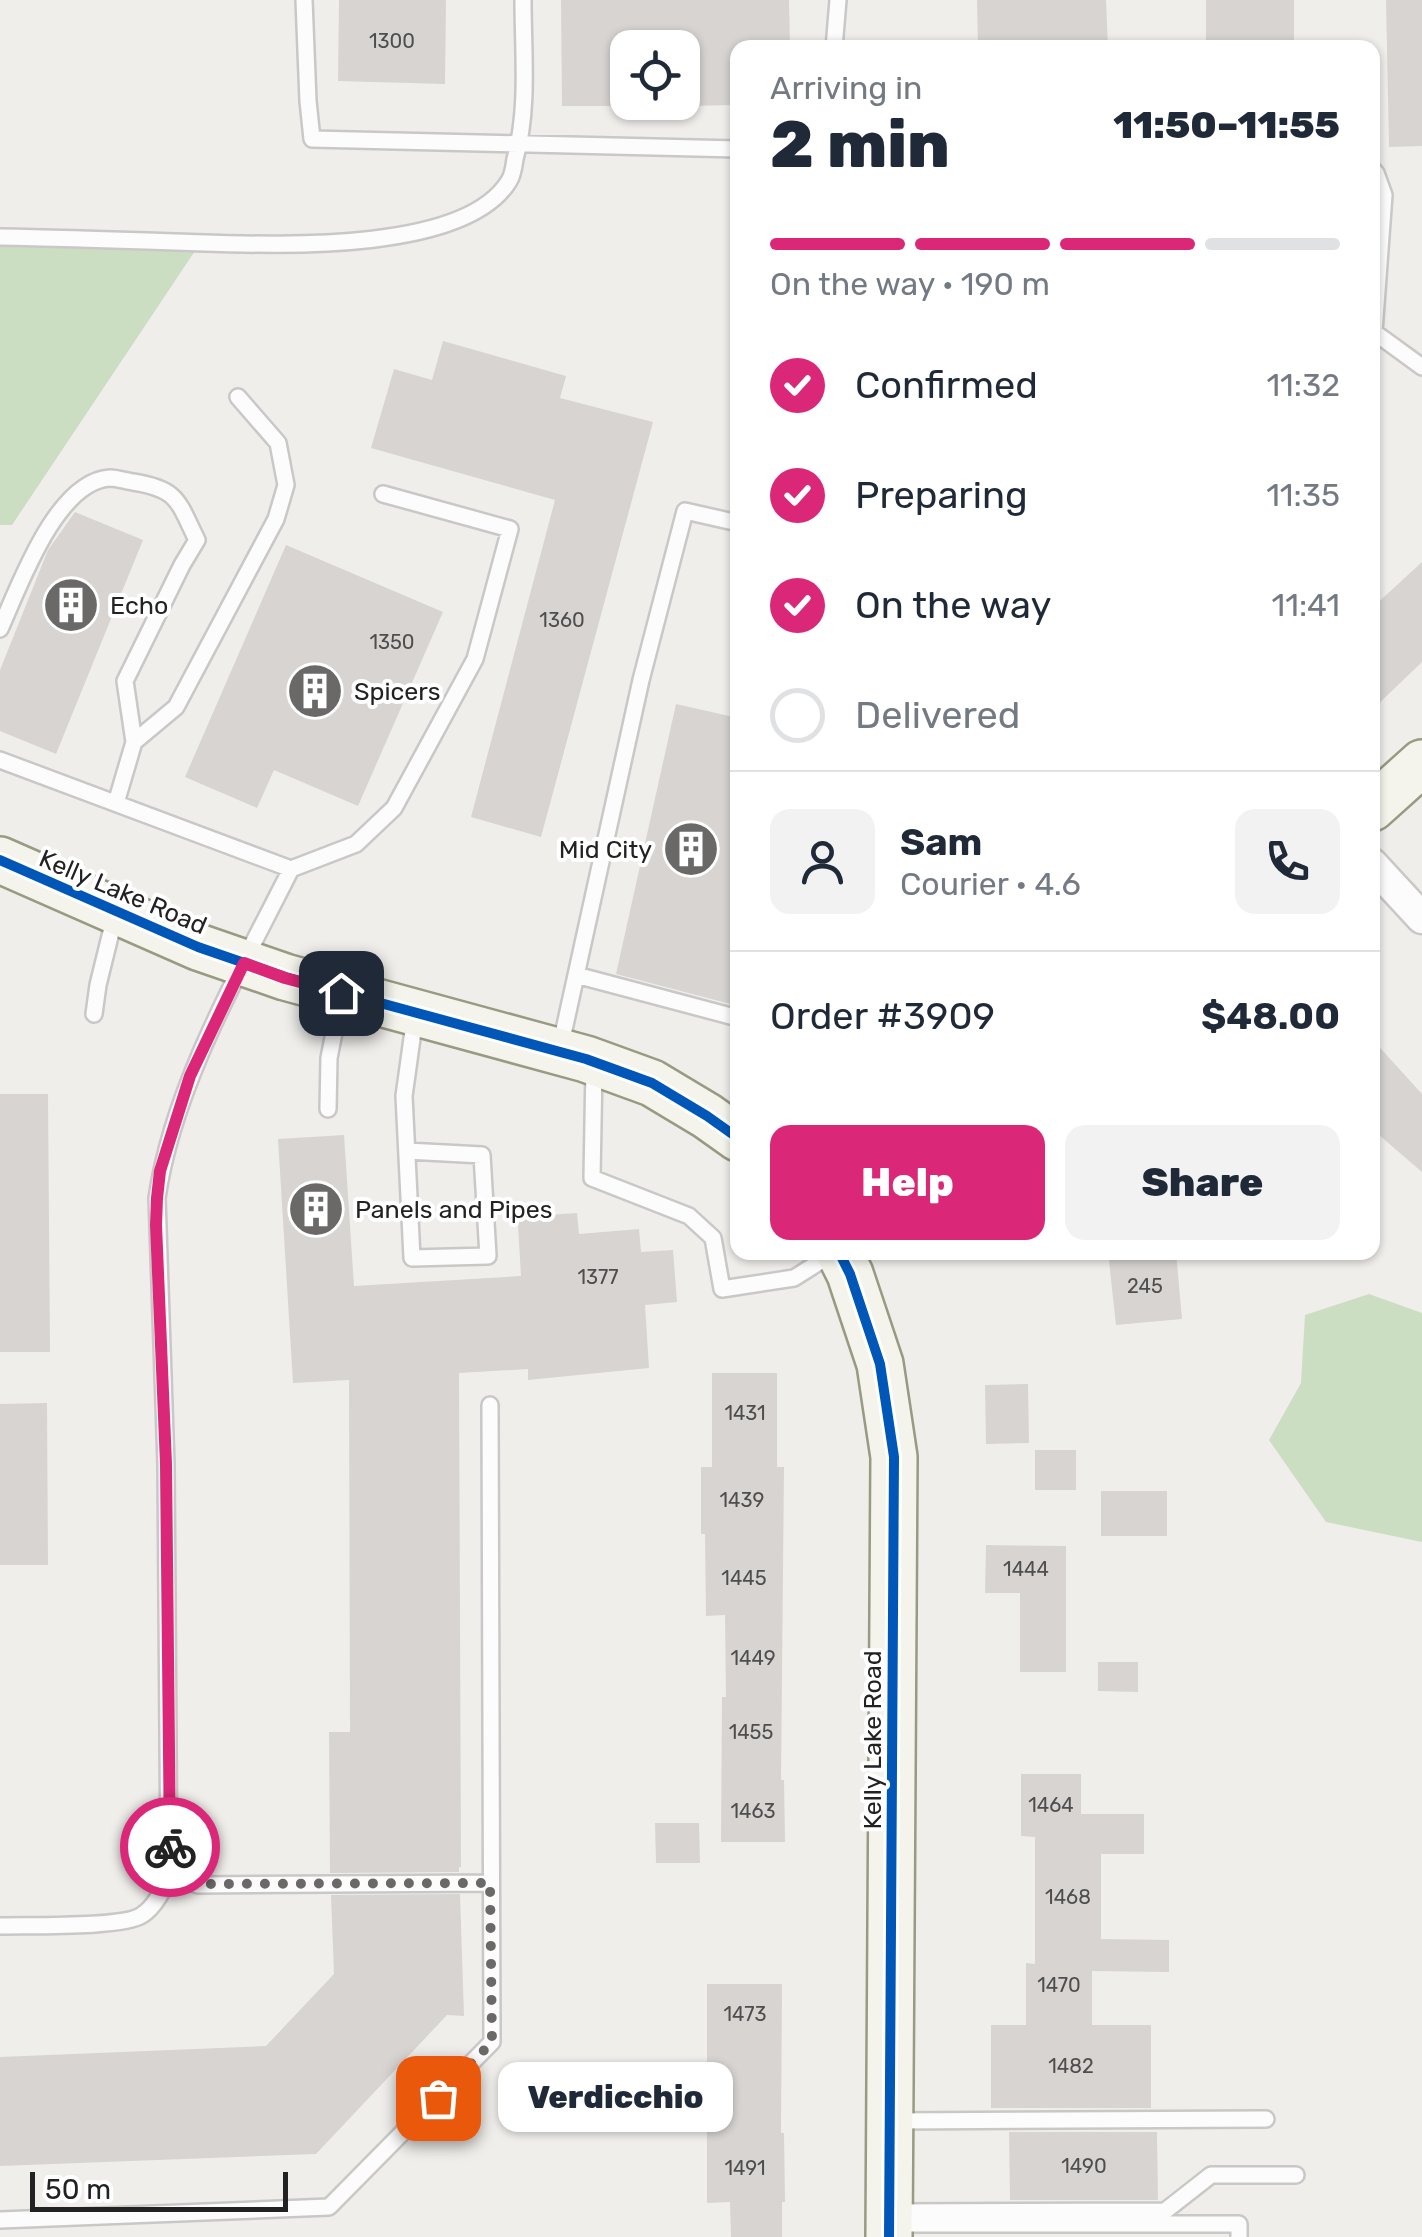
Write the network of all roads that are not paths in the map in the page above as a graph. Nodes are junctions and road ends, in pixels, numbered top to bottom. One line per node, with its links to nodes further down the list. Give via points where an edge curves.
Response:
1 (304, 0): 5 (lane, via 312,139)
2 (523, 0): 5 (lane)
3 (838, 0): 4 (lane)
4 (835, 40)
5 (519, 145): 6 (lane); 8 (lane, via 510,180 490,202 454,222 389,238 308,245)
6 (730, 150)
7 (1380, 184): 9 (lane)
8 (0, 237)
9 (1380, 245)
10 (1380, 337): 11 (lane)
11 (1422, 366)
12 (238, 396): 16 (lane, via 278,443 286,485 276,519 176,707)
13 (383, 494): 22 (lane, via 510,529 475,659 394,808 356,844)
14 (730, 521): 27 (lane, via 684,511)
15 (0, 629): 16 (lane, via 44,533 77,490 108,478 156,485 176,497 197,540 126,681)
16 (134, 742): 20 (lane)
17 (0, 760): 20 (lane)
18 (1422, 763): 19 (street)
19 (1380, 801)
20 (116, 804): 22 (lane)
21 (0, 860): 24 (street, Kelly Lake Road)
22 (292, 869): 26 (lane)
23 (1380, 873): 25 (street)
24 (116, 912): 26 (street, Kelly Lake Road); 30 (lane)
25 (1422, 918)
26 (244, 963): 28 (street, Kelly Lake Road); 39 (lane, via 190,1076 157,1198)
27 (576, 974): 31 (lane); 32 (lane)
28 (341, 993): 29 (street, Kelly Lake Road); 33 (lane)
29 (416, 1013): 32 (street, Kelly Lake Road); 35 (lane, via 404,1096)
30 (94, 1014)
31 (730, 1016)
32 (576, 1057): 34 (street, Kelly Lake Road, via 652,1083); 36 (lane, via 592,1178 688,1216 713,1238 722,1289 794,1278)
33 (328, 1109)
34 (730, 1132)
35 (407, 1151): 35 (lane, via 412,1258 488,1256 482,1155)
36 (824, 1260)
37 (842, 1260): 43 (street, Kelly Lake Road, via 880,1364 894,1457)
38 (490, 1405): 40 (lane)
39 (169, 1876): 40 (lane, via 198,1884); 41 (lane, via 140,1918)
40 (490, 1883): 45 (lane, via 492,2042 330,2207)
41 (0, 1926)
42 (1266, 2118): 43 (lane)
43 (890, 2121): 46 (street, Kelly Lake Road)
44 (1296, 2175): 46 (lane, via 1211,2175 1165,2211)
45 (0, 2220)
46 (889, 2225): 47 (lane, via 1239,2224)
47 (1239, 2237)

